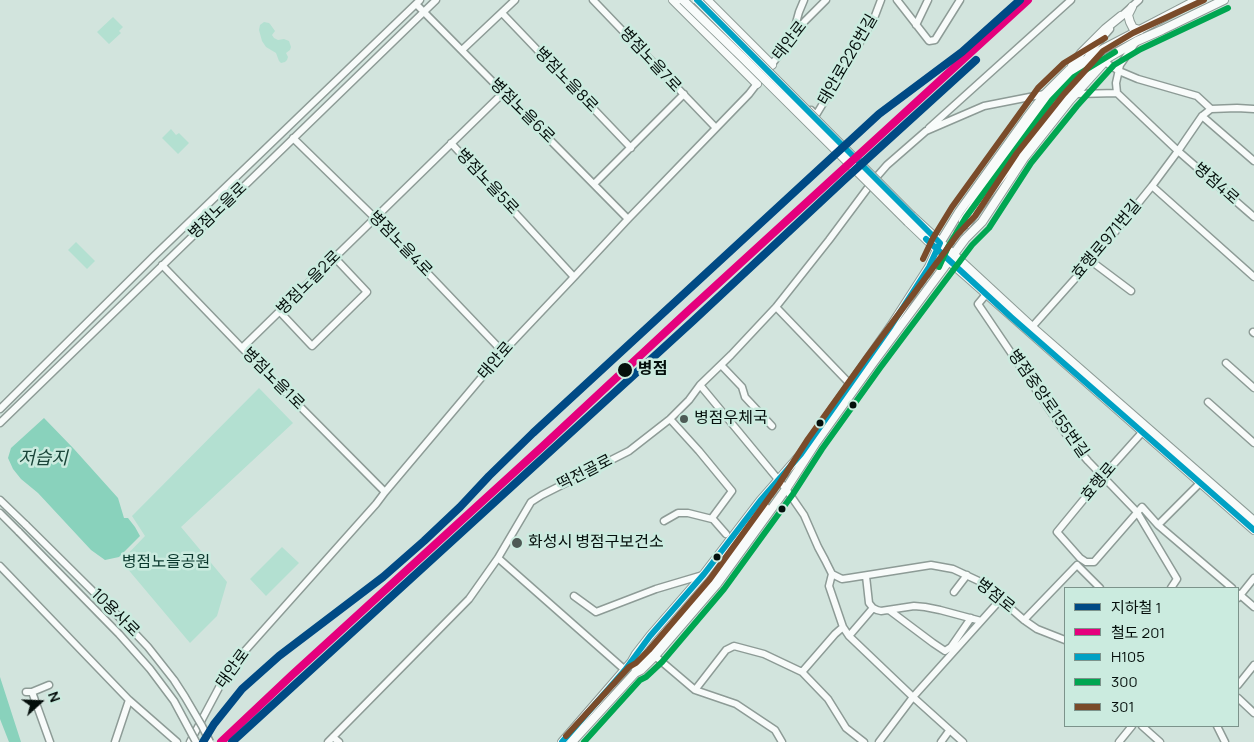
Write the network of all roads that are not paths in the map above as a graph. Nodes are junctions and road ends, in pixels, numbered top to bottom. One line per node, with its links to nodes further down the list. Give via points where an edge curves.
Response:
1 (436, 0): 20 (street, 병점노을로)
2 (515, 0): 21 (street)
3 (593, 0): 38 (street, 병점노을7로)
4 (673, 0): 35 (main road)
5 (683, 0): 60 (main road, bridge)
6 (697, 0): 60 (main road, bridge)
7 (707, 0): 32 (main road)
8 (804, 0): 27 (street)
9 (826, 0): 27 (street, 태안로)
10 (881, 0): 32 (street, 태안로226번길, via 873,21 816,115)
11 (897, 0): 23 (street)
12 (928, 0): 23 (street)
13 (960, 0): 23 (street, via 935,40 929,41)
14 (1071, 0): 47 (street, 떡전골로)
15 (1140, 0): 19 (street)
16 (1197, 0): 25 (main road)
17 (1224, 0): 28 (main road)
18 (418, 2): 20 (street, 병점노을6로); 24 (street, 병점노을로)
19 (1132, 7): 22 (street); 25 (main road, via 1128,16 1130,22 1133,28)
20 (424, 12): 26 (street, 병점노을로); 29 (street, 병점노을6로)
21 (502, 13): 29 (street); 50 (street, 병점노을8로)
22 (1121, 16): 30 (street); 33 (main road, via 1081,53)
23 (916, 25)
24 (393, 26): 26 (street); 41 (street, 병점노을로)
25 (1140, 30): 30 (main road)
26 (401, 34): 44 (street, 병점노을로)
27 (793, 37): 32 (street, 태안로)
28 (1137, 42): 31 (main road); 34 (street)
29 (462, 50): 36 (street, 병점노을6로)
30 (1086, 60): 31 (main road, via 1048,102 1000,167 965,222 1063,96 1081,77); 33 (main road)
31 (1105, 60): 34 (street); 40 (main road)
32 (771, 67): 35 (street, 태안로)
33 (1069, 70): 39 (main road)
34 (1119, 71): 37 (street); 42 (street, via 1138,80 1197,96)
35 (757, 84): 46 (street, 태안로)
36 (503, 93): 49 (street); 55 (street, 병점노을6로)
37 (1117, 93): 40 (street); 51 (street, 병점4로)
38 (684, 94): 46 (street); 50 (street, 병점노을7로)
39 (1045, 94): 47 (street, via 984,106); 63 (main road, via 964,205)
40 (1076, 94): 65 (main road, via 1024,158 982,222)
41 (314, 102): 44 (street, via 314,108); 52 (street, 병점노을로)
42 (1211, 109): 43 (street); 45 (street, 병점4로)
43 (1254, 109)
44 (320, 112): 48 (street, 병점노을로)
45 (1202, 116): 51 (street, 병점4로); 53 (street)
46 (716, 128): 59 (street, 태안로)
47 (926, 131): 74 (street, 떡전골로, via 877,176)
48 (293, 138): 54 (street, 병점노을로); 58 (street, 병점노을4로)
49 (451, 143): 58 (street, 병점노을5로); 68 (street, 병점노을5로)
50 (631, 148): 55 (street, 병점노을7로)
51 (1178, 151): 56 (street, 효행로971번길); 57 (street, 병점4로)
52 (261, 153): 54 (street); 61 (street, 병점노을로)
53 (1254, 161)
54 (268, 162): 62 (street, 병점노을로)
55 (594, 184): 59 (street, 병점노을6로)
56 (1152, 186): 66 (street, 효행로971번길); 69 (street)
57 (1254, 217)
58 (375, 218): 64 (street, 병점노을2로); 78 (street, 병점노을4로)
59 (628, 219): 68 (street, 태안로)
60 (910, 219): 63 (main road)
61 (184, 228): 62 (street, via 184,232); 70 (street, 병점노을로)
62 (192, 237): 67 (street, 병점노을로)
63 (939, 247): 65 (main road); 81 (main road, via 929,267)
64 (335, 258): 75 (street, 병점노을2로); 75 (street, via 368,292 312,346)
65 (951, 258): 71 (main road); 94 (main road, via 815,444)
66 (1091, 261): 72 (street); 76 (street, 효행로971번길)
67 (162, 265): 73 (street, 병점노을로); 77 (street, 병점노을1로)
68 (574, 277): 78 (street, 태안로)
69 (1254, 277)
70 (123, 286): 73 (street, via 132,291); 85 (street, 병점노을로)
71 (988, 291): 76 (main road); 89 (main road); 91 (street, 병점중앙로155번길, via 978,304 1070,440)
72 (1131, 291)
73 (131, 295): 87 (street, 병점노을로)
74 (776, 307): 80 (street, 떡전골로); 81 (street)
75 (280, 312): 77 (street, 병점노을2로)
76 (1032, 327): 89 (main road)
77 (242, 348): 95 (street, 병점노을1로)
78 (503, 352): 95 (street, 태안로)
79 (1226, 363): 83 (street)
80 (721, 365): 82 (street, 떡전골로); 88 (street)
81 (850, 384): 92 (main road)
82 (700, 385): 86 (street, 떡전골로); 92 (street)
83 (1254, 388)
84 (1208, 402): 90 (street)
85 (0, 409)
86 (670, 419): 100 (street, via 732,491); 106 (street, 떡전골로, via 629,451 531,502)
87 (0, 422)
88 (772, 426)
89 (1144, 430): 91 (street, 효행로); 93 (main road); 102 (main road)
90 (1254, 443)
91 (1103, 476): 98 (street, 병점중앙로155번길); 98 (street, 효행로, via 1057,532 1080,558 1094,562)
92 (779, 480): 94 (street); 97 (main road)
93 (1200, 484): 103 (street); 104 (main road)
94 (786, 489): 97 (main road); 109 (street, via 804,515)
95 (385, 492): 150 (street, 태안로, via 235,662)
96 (0, 500): 152 (street, 10용사로, bridge, via 148,647 174,680)
97 (765, 505): 108 (main road); 129 (main road, via 717,584); 130 (main road); 134 (main road, via 705,590 636,667)
98 (1137, 512): 103 (street, 병점중앙로155번길, via 1142,507); 114 (street, 병점중앙로155번길, via 1177,579)
99 (0, 513): 151 (street, 10용사로, bridge, via 144,662 174,701)
100 (712, 519): 101 (street, via 688,512 678,513); 105 (street)
101 (664, 521)
102 (1254, 521)
103 (1158, 524): 115 (street, 병점중앙로155번길)
104 (1254, 530)
105 (726, 534)
106 (498, 558): 132 (street); 146 (street, 떡전골로, via 469,599)
107 (0, 566): 140 (street)
108 (704, 574): 117 (street, via 656,588 596,612); 130 (main road)
109 (832, 574): 111 (street, 병점로, via 842,578); 126 (street, via 829,586)
110 (967, 575): 111 (street, 병점로, via 931,565); 116 (street); 119 (street, 병점로, via 983,583)
111 (866, 576): 121 (street)
112 (1254, 578): 118 (street)
113 (1099, 587): 124 (street, via 1077,565)
114 (1171, 587)
115 (1231, 587)
116 (954, 592)
117 (574, 596)
118 (1239, 596): 120 (street)
119 (1001, 599): 124 (street, 병점로); 125 (street)
120 (1254, 607)
121 (872, 608): 122 (street); 127 (street)
122 (889, 610): 123 (street, via 925,607); 123 (street, via 945,651)
123 (971, 618): 125 (street)
124 (1024, 620): 128 (street, 병점로)
125 (981, 621): 138 (street)
126 (843, 627): 127 (street); 133 (street)
127 (849, 636): 138 (street)
128 (1064, 640)
129 (655, 656): 134 (main road); 137 (street)
130 (632, 661): 132 (main road)
131 (1254, 665): 135 (street)
132 (624, 670): 154 (main road)
133 (802, 672): 137 (street, via 764,654 734,646 726,650); 157 (street, via 828,699 846,728)
134 (635, 673): 155 (main road)
135 (1239, 684)
136 (49, 685): 147 (street, via 29,692)
137 (695, 690): 156 (street, via 736,704 775,730)
138 (913, 697): 145 (street); 158 (street)
139 (1239, 699): 141 (street)
140 (129, 700): 148 (street); 149 (street)
141 (1254, 713)
142 (1131, 727): 161 (street)
143 (1143, 727): 162 (street)
144 (1218, 727): 163 (street)
145 (949, 730): 159 (street); 160 (street)
146 (330, 739): 153 (street)
147 (50, 742)
148 (115, 742)
149 (177, 742)
150 (190, 742)
151 (196, 742)
152 (210, 742)
153 (339, 742)
154 (562, 742)
155 (572, 742)
156 (782, 742)
157 (864, 742)
158 (879, 742)
159 (941, 742)
160 (963, 742)
161 (1119, 742)
162 (1160, 742)
163 (1225, 742)

